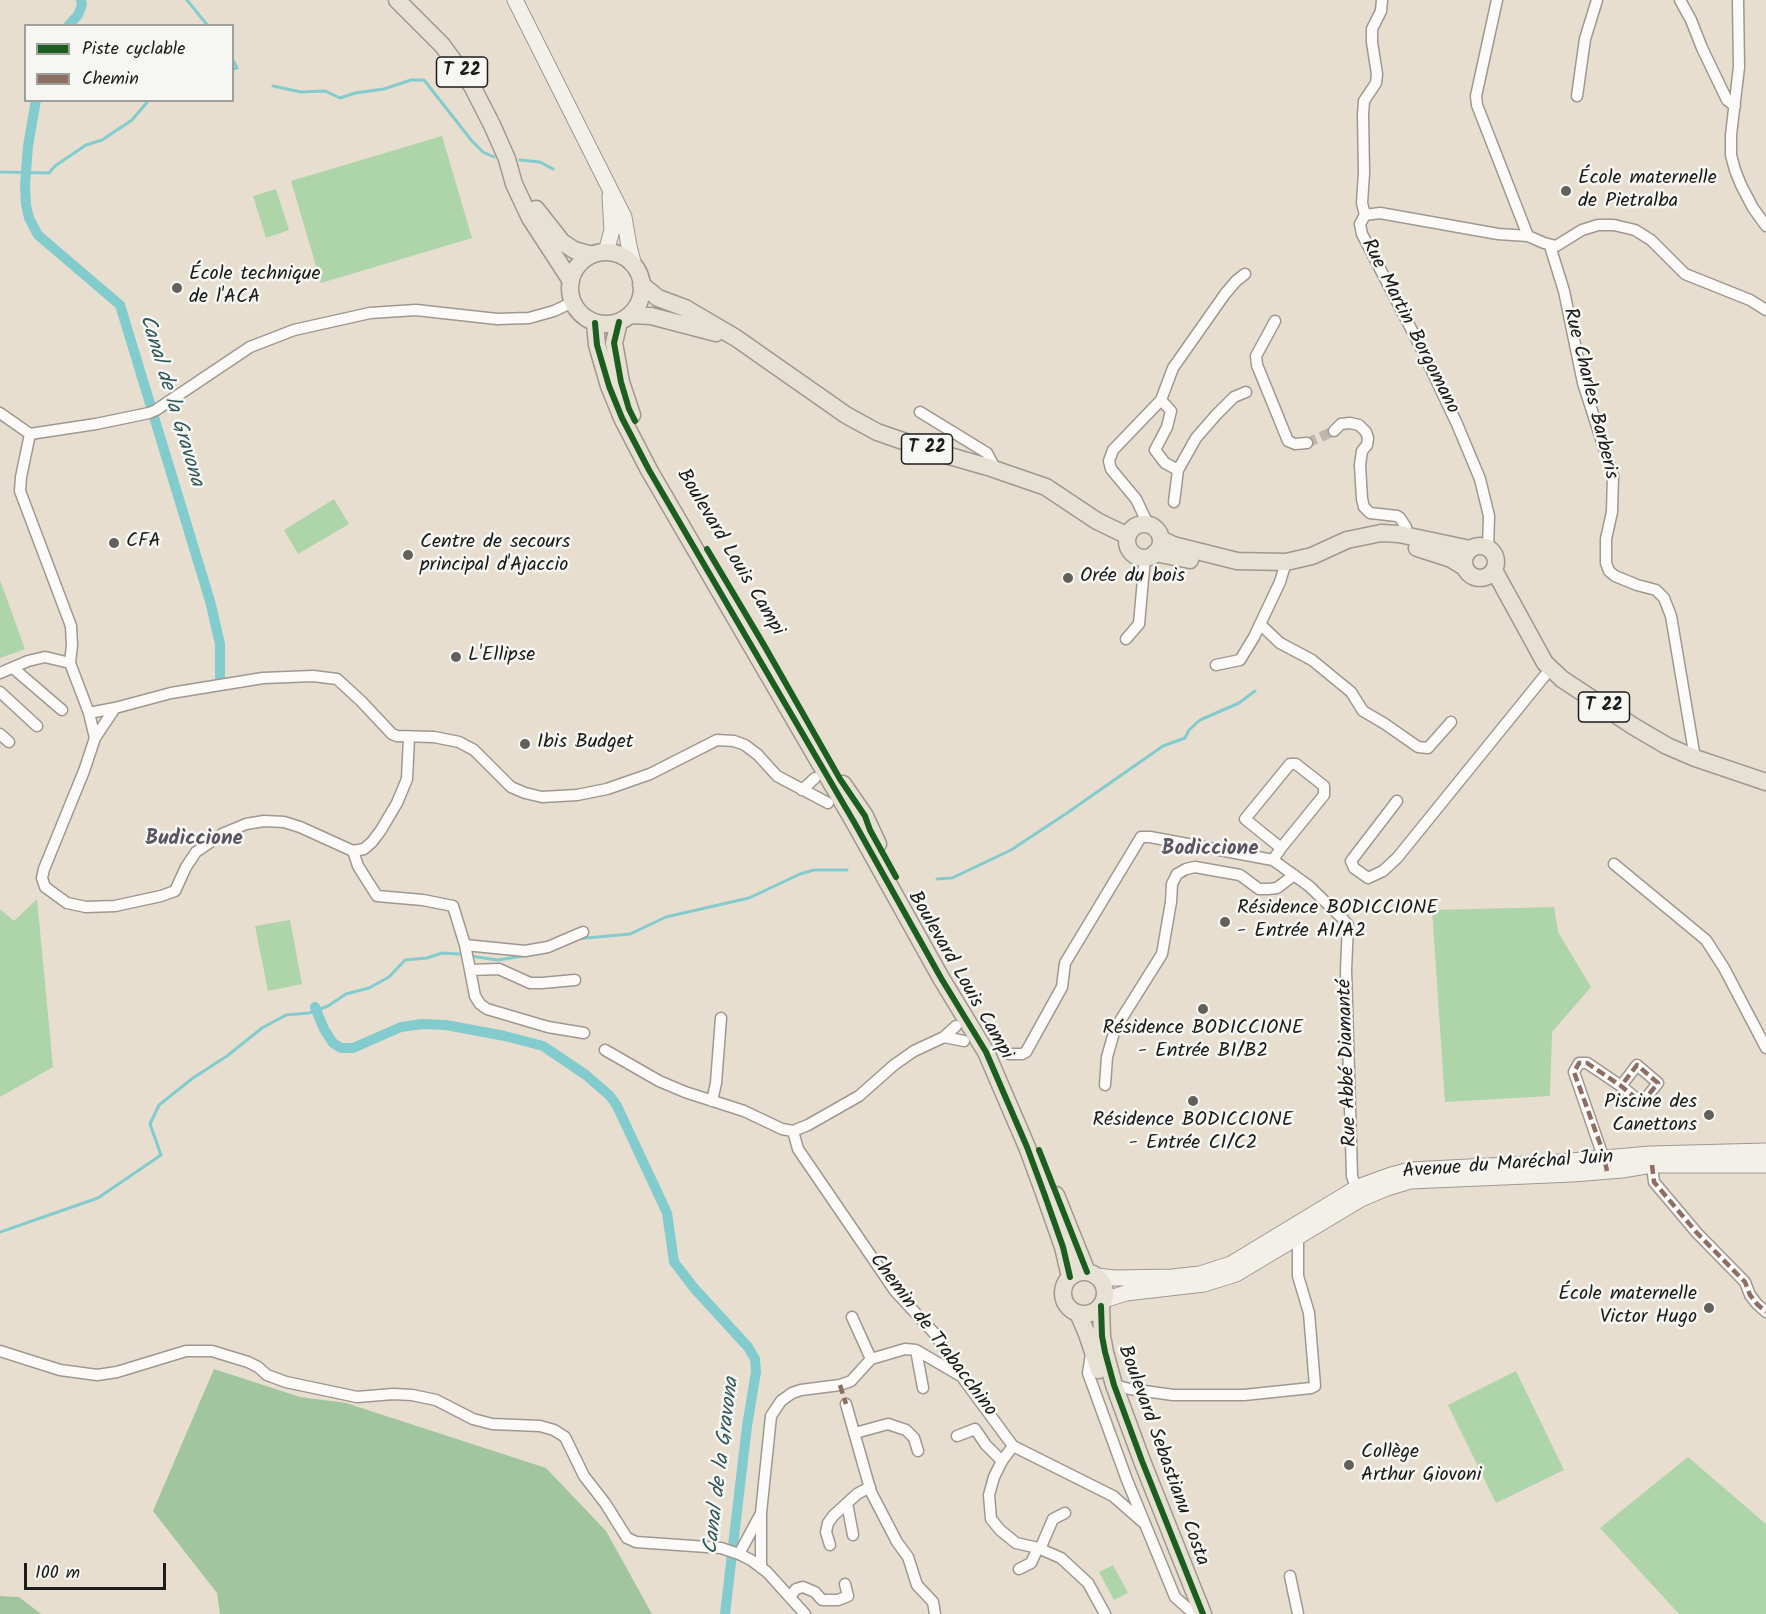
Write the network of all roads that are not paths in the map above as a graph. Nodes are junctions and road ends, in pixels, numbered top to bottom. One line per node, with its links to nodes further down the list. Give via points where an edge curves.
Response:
1 (397, 0): 10 (main road, T 22, via 442,45 472,86)
2 (515, 0): 11 (main road)
3 (1382, 0): 12 (street, via 1372,29 1376,83 1364,101)
4 (1497, 0): 14 (street, via 1477,105)
5 (1597, 0): 8 (street, via 1585,39)
6 (1680, 0): 9 (street, via 1727,100)
7 (1738, 0): 9 (street)
8 (1577, 96)
9 (1735, 106): 13 (street, via 1731,155 1749,201)
10 (507, 159): 16 (main road, T 22, via 535,208 562,242 574,250); 19 (main road, T 22, via 530,218)
11 (610, 190): 16 (main road, via 612,230); 17 (main road, via 624,217)
12 (1365, 215): 14 (street, Rue Martin Borgomano, via 1380,213); 40 (street, Rue Martin Borgomano, via 1360,224 1362,234 1421,348 1480,479 1489,516)
13 (1766, 225)
14 (1528, 236): 15 (street, Rue Martin Borgomano)
15 (1550, 246): 22 (street, via 1598,225 1635,230 1651,240 1685,274); 63 (street, Rue Charles Barberis, via 1564,291 1583,383 1613,476 1606,563 1615,576 1656,590 1664,598 1671,616)
16 (599, 254): 17 (main road, via 617,254); 19 (main road, via 579,266)
17 (634, 266): 20 (main road)
18 (1245, 274): 28 (street, via 1225,294 1173,368)
19 (571, 281): 21 (main road)
20 (641, 284): 23 (main road, via 639,302); 26 (main road, T 22, via 658,298 685,308)
21 (573, 302): 25 (main road, via 578,311); 32 (street, via 529,318 497,319 416,310 370,313 294,330 250,347 152,411)
22 (1766, 310)
23 (624, 319): 25 (main road); 26 (main road, T 22, via 651,316); 96 (main road, Boulevard Louis Campi, via 614,343 629,409 682,507 865,816 957,986 996,1046)
24 (1275, 321): 33 (street, via 1256,356 1257,365 1288,441)
25 (595, 322): 97 (main road, Boulevard Louis Campi, via 609,386 649,470 986,1052 1027,1147)
26 (736, 338): 34 (main road, T 22, via 846,415 877,432)
27 (1246, 392): 35 (street, via 1234,397 1196,438)
28 (1161, 400): 35 (street, via 1171,411 1155,450 1165,463); 37 (street, via 1113,450 1108,461 1136,499)
29 (920, 412): 34 (street, via 987,453)
30 (0, 413): 32 (street)
31 (1334, 431): 39 (street, via 1341,424 1350,423 1366,432 1367,445 1360,465 1364,507 1370,513 1401,518)
32 (30, 434): 48 (street, via 20,491 71,626)
33 (1307, 443)
34 (996, 470): 38 (main road, T 22, via 1046,487 1097,521)
35 (1179, 470): 36 (street)
36 (1174, 501)
37 (1148, 524): 38 (main road, via 1138,525); 42 (main road, via 1156,529)
38 (1128, 536): 42 (main road, via 1135,555)
39 (1407, 536): 41 (main road); 43 (main road, via 1381,533 1347,540)
40 (1488, 548): 41 (main road); 45 (main road, via 1495,555)
41 (1470, 549): 44 (main road)
42 (1154, 550): 43 (main road, via 1173,545 1237,561); 47 (street, via 1139,624)
43 (1286, 566): 44 (main road, via 1311,564 1370,543 1384,542 1428,550); 46 (street)
44 (1464, 567): 45 (main road, via 1471,576 1481,579)
45 (1494, 570): 51 (main road, T 22)
46 (1260, 624): 49 (street, via 1240,660); 57 (street, via 1351,692 1364,711 1418,747 1428,748)
47 (1126, 639)
48 (70, 663): 50 (street, via 45,657); 56 (street)
49 (1216, 665)
50 (13, 668): 52 (street); 55 (street)
51 (1551, 668): 63 (main road, T 22, via 1633,726); 67 (street, via 1397,858 1383,872 1368,878 1351,861)
52 (0, 673)
53 (0, 692): 58 (street)
54 (115, 708): 56 (street); 60 (street, via 222,684 313,676 337,679 392,734); 61 (street)
55 (62, 710)
56 (89, 712): 61 (street)
57 (1451, 722)
58 (37, 726)
59 (0, 734): 62 (street)
60 (410, 737): 66 (street, via 459,742 474,750 512,787 542,797 577,795 629,782 717,741 745,745 777,776); 70 (street, via 407,778 397,803 372,842 364,849)
61 (95, 738): 70 (street, via 42,878 45,887 67,903 115,906 175,891 196,852 222,834 246,824 284,822)
62 (9, 742)
63 (1695, 758): 65 (main road, T 22)
64 (815, 778): 66 (street)
65 (1766, 782)
66 (802, 790): 68 (street)
67 (1397, 801)
68 (828, 803)
69 (1281, 848): 69 (street, via 1324,795 1324,786 1296,764 1290,764 1245,819); 71 (street)
70 (352, 851): 75 (street, via 377,896 453,906)
71 (1273, 860): 73 (street); 85 (street, via 1141,837 1065,963 1062,987 1026,1052)
72 (1614, 864): 83 (street, via 1706,940)
73 (1294, 875): 86 (street, via 1278,888 1259,889 1240,875 1195,867 1177,874 1162,954 1115,1029); 94 (street, Rue Abbé Diamanté, via 1348,925 1352,1176)
74 (583, 932): 75 (street, via 548,947 525,951)
75 (465, 945): 76 (street)
76 (470, 970): 77 (street, via 499,969 530,982); 80 (street, via 475,996 487,1008 548,1027)
77 (575, 980)
78 (721, 1017): 88 (street)
79 (956, 1026): 81 (street)
80 (584, 1033)
81 (944, 1037): 82 (street); 89 (street, via 914,1051 859,1096)
82 (964, 1041)
83 (1766, 1048)
84 (605, 1050): 88 (street, via 659,1081)
85 (1009, 1053)
86 (1105, 1085)
87 (1621, 1086): 91 (street, via 1587,1063 1579,1063 1574,1072)
88 (712, 1101): 89 (street)
89 (793, 1131): 106 (street, Chemin de Trabacchino, via 798,1149 895,1290 935,1334)
90 (1766, 1151): 91 (main road, Avenue du Maréchal Juin, via 1650,1154)
91 (1606, 1165): 92 (main road, Avenue du Maréchal Juin); 94 (main road, Avenue du Maréchal Juin, via 1410,1181)
92 (1652, 1165): 93 (main road, Avenue du Maréchal Juin); 99 (street, via 1654,1182 1745,1282)
93 (1766, 1165)
94 (1358, 1194): 95 (main road, Avenue du Maréchal Juin)
95 (1296, 1231): 96 (main road, Avenue du Maréchal Juin, via 1231,1264 1200,1274 1115,1278); 98 (main road, Avenue du Maréchal Juin, via 1236,1274 1204,1284 1126,1293); 107 (street, via 1298,1276 1309,1313 1315,1386 1244,1395 1173,1395)
96 (1092, 1274): 97 (main road, via 1081,1272); 98 (main road, via 1104,1287)
97 (1070, 1277): 100 (main road, via 1063,1296 1069,1308)
98 (1102, 1303): 100 (main road, via 1091,1313); 107 (main road, Boulevard Sebastianu Costa, via 1104,1352)
99 (1766, 1312)
100 (1078, 1314): 102 (main road, Boulevard Sebastianu Costa)
101 (852, 1317): 105 (street)
102 (1092, 1348): 115 (street, via 1088,1373); 134 (main road, Boulevard Sebastianu Costa, via 1129,1452)
103 (916, 1350): 105 (street, via 905,1349); 106 (street); 108 (street)
104 (0, 1351): 125 (street, via 60,1370 97,1375 186,1351 212,1351 248,1362 286,1382 357,1397 412,1395 436,1400 492,1424 540,1426 565,1437 584,1476 627,1538 636,1542 721,1548)
105 (871, 1359): 120 (street, via 851,1381 801,1390 781,1401 771,1416)
106 (962, 1377): 112 (street, Chemin de Trabacchino)
107 (1114, 1385): 134 (main road, Boulevard Sebastianu Costa)
108 (923, 1388)
109 (846, 1404): 110 (street)
110 (855, 1433): 113 (street, via 888,1424 906,1430); 116 (street)
111 (957, 1436): 114 (street, via 975,1429)
112 (1012, 1446): 114 (street); 117 (street, Chemin de Trabacchino)
113 (918, 1450)
114 (1002, 1461): 124 (street, via 989,1495 991,1519 1016,1543)
115 (1127, 1480): 117 (street); 121 (street)
116 (870, 1487): 118 (street); 132 (street, via 908,1557 917,1586 933,1602)
117 (1113, 1496): 121 (street, Chemin de Trabacchino)
118 (848, 1503): 122 (street); 123 (street, via 828,1523)
119 (1065, 1513): 124 (street, via 1053,1519)
120 (761, 1514): 125 (street); 126 (street)
121 (1145, 1524): 134 (street, via 1175,1597)
122 (853, 1535)
123 (830, 1545)
124 (1039, 1549): 127 (street, via 1031,1563); 133 (street, via 1061,1558 1088,1583)
125 (739, 1554): 126 (street)
126 (761, 1568): 130 (street)
127 (1019, 1569)
128 (1290, 1576): 135 (street)
129 (845, 1584): 130 (street, via 848,1596 838,1600 822,1600 803,1587)
130 (790, 1597): 131 (street)
131 (805, 1614)
132 (935, 1614)
133 (1105, 1614)
134 (1196, 1614)
135 (1298, 1614)

